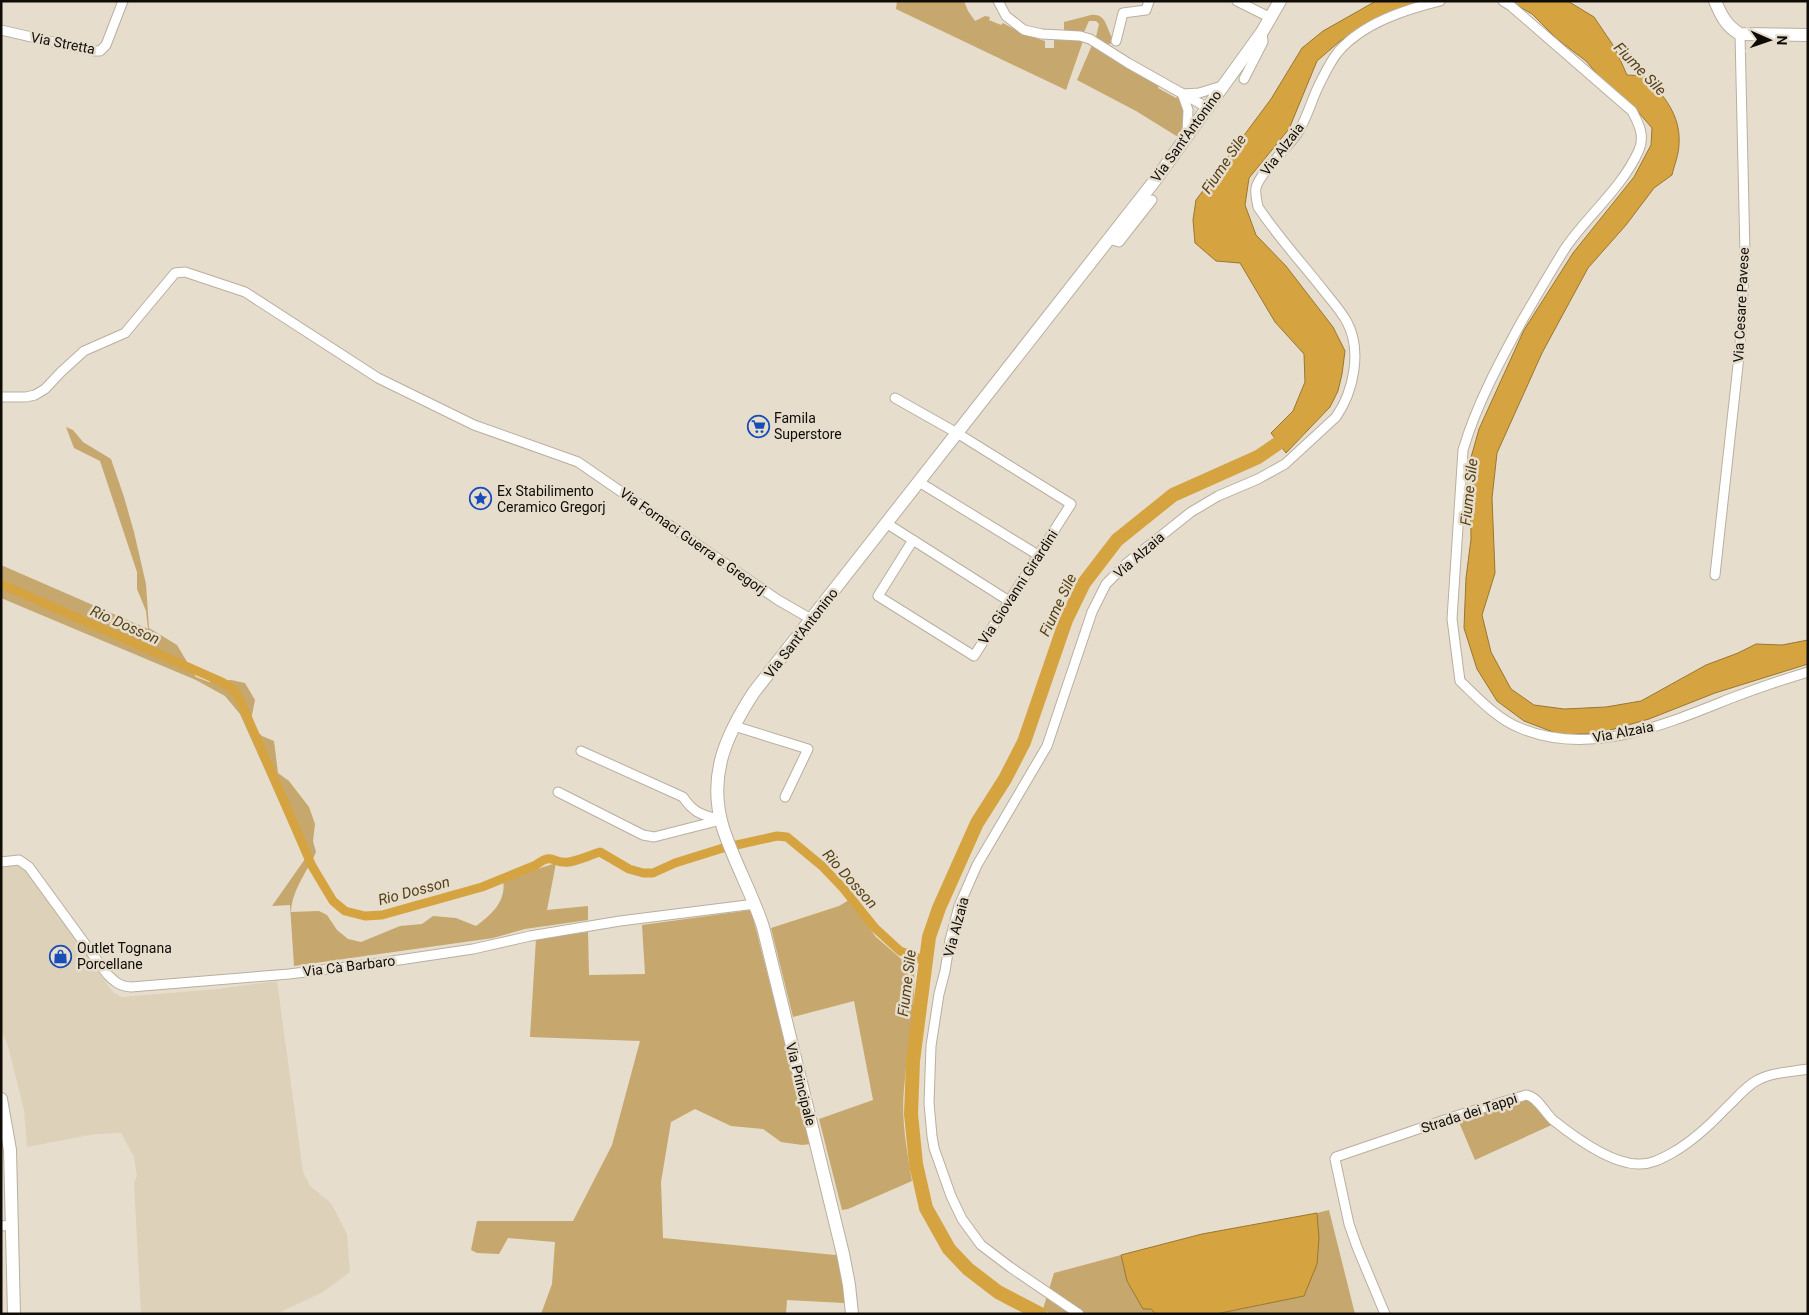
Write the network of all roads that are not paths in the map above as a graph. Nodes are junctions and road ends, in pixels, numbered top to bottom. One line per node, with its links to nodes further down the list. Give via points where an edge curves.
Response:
1 (123, 1): 10 (street, Via Stretta, via 106,45 100,51)
2 (998, 1): 17 (street, via 1010,20 1024,30 1086,38)
3 (1149, 1): 14 (street, via 1146,10 1123,13)
4 (1237, 1): 9 (street)
5 (1280, 1): 9 (main road, Via Sant'Antonino)
6 (1440, 1): 46 (street, Via Alzaia, via 1390,17 1352,39 1339,51 1328,66 1300,128 1256,187 1258,207 1263,215 1347,322 1354,346 1354,362 1342,409 1285,464 1191,512 1106,584 1092,612 1047,746 978,865 959,906 931,1046 929,1103 934,1148 962,1219 981,1245)
7 (1503, 1): 32 (street, Via Alzaia, via 1632,111 1642,137 1640,148 1620,181 1567,247 1532,304 1478,405 1468,432 1463,450 1452,619 1460,681 1519,728 1543,736 1578,740 1611,737 1665,723)
8 (1715, 1): 12 (main road, via 1724,20)
9 (1271, 18): 11 (main road, Via Sant'Antonino)
10 (1, 30)
11 (1262, 32): 15 (street, Via Sant'Antonino, via 1263,42); 16 (main road, Via Sant'Antonino)
12 (1740, 34): 13 (main road); 29 (street, Via Cesare Pavese, via 1745,254 1740,347)
13 (1808, 35)
14 (1116, 40)
15 (1244, 79)
16 (1224, 85): 17 (street); 18 (main road, Via Sant'Antonino)
17 (1183, 94): 18 (street); 19 (street, via 1188,110)
18 (1208, 108): 19 (main road, Via Sant'Antonino)
19 (1187, 136): 21 (main road, Via Sant'Antonino)
20 (1152, 200): 21 (street, Via Sant'Antonino, via 1119,242)
21 (1109, 239): 24 (main road, Via Sant'Antonino)
22 (1, 397): 31 (street, Via Fornaci Guerra e Gregorj, via 26,397 45,389 84,351 125,333 175,273 185,272 245,292 378,378 474,425 578,462 778,600)
23 (896, 398): 24 (street)
24 (957, 434): 25 (main road, Via Sant'Antonino); 28 (street, Via Giovanni Girardini, via 1071,504)
25 (919, 482): 26 (main road, Via Sant'Antonino); 28 (street)
26 (886, 523): 27 (street); 31 (main road, Via Sant'Antonino)
27 (913, 540): 30 (street); 30 (street, Via Giovanni Girardini, via 878,596 974,656)
28 (1038, 556): 30 (street, Via Giovanni Girardini)
29 (1714, 575)
30 (1009, 601)
31 (811, 619): 33 (main road, Via Sant'Antonino, via 754,692)
32 (1808, 672)
33 (734, 726): 36 (street, via 808,749); 37 (main road, Via Sant'Antonino, via 723,751 718,779)
34 (582, 751): 37 (street, via 683,797 696,812)
35 (558, 792): 37 (street, via 642,835 654,837)
36 (785, 796)
37 (721, 820): 38 (main road, Via Sant'Antonino)
38 (735, 858): 40 (main road, Via Principale)
39 (1, 862): 40 (street, Via Cà Barbaro, via 18,860 29,867 107,974 116,984 131,987 379,963 620,921)
40 (755, 904): 45 (main road, Via Principale, via 843,1254)
41 (1808, 1069): 47 (street, Strada dei Tappi, via 1769,1075 1756,1081 1685,1146 1647,1164 1626,1163 1604,1154 1552,1118 1532,1096 1526,1094 1336,1157 1349,1224)
42 (1, 1099): 43 (main road, via 10,1150)
43 (7, 1226): 44 (main road)
44 (14, 1314)
45 (852, 1314)
46 (1079, 1314)
47 (1385, 1314)

